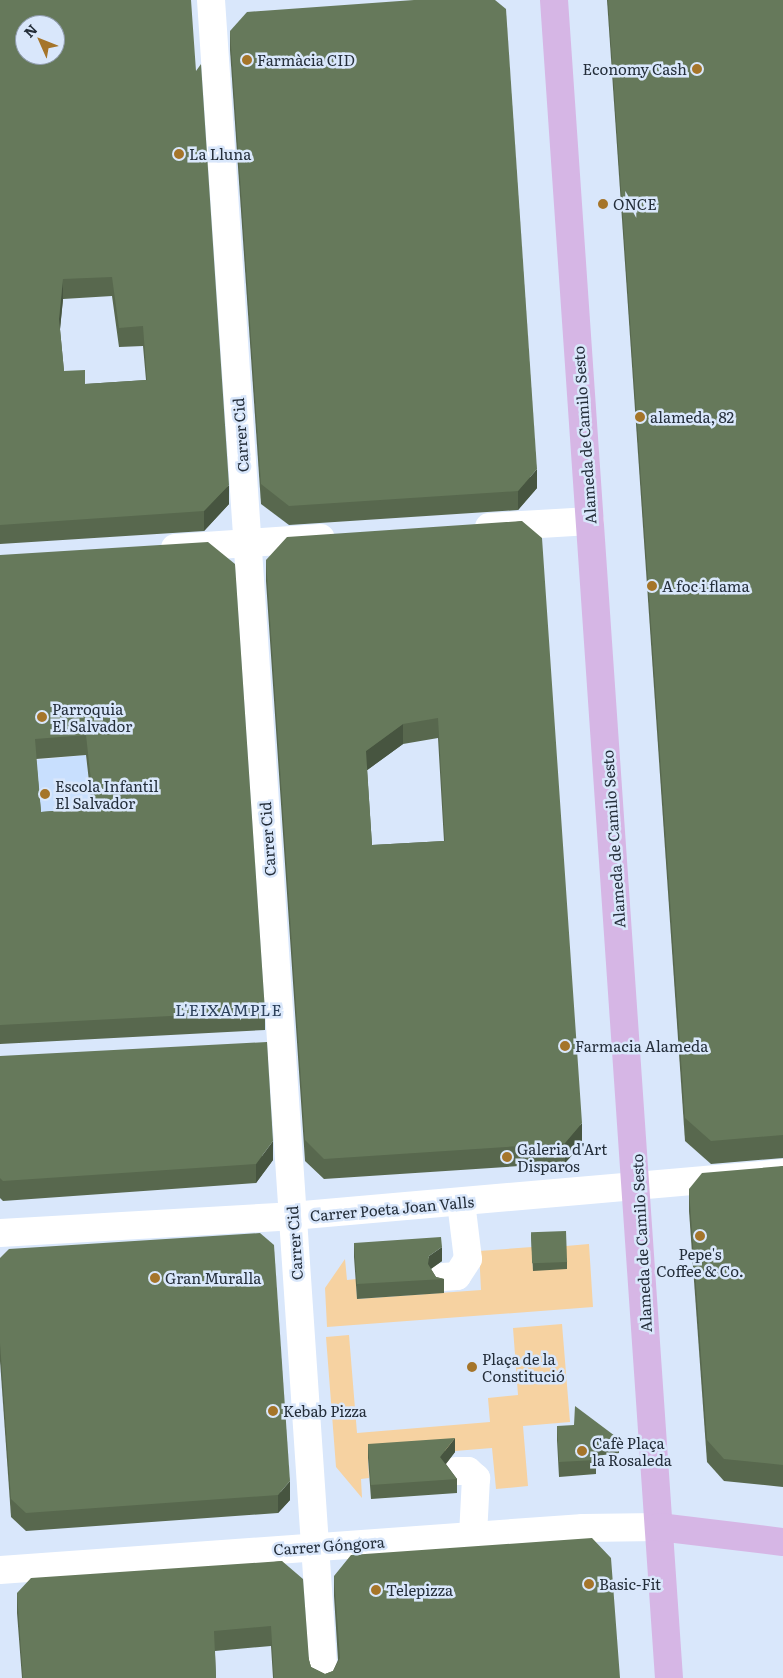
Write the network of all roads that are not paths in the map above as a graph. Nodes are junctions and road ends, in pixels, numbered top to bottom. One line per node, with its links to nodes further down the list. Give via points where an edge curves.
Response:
1 (211, 0): 6 (street, Carrer Cid)
2 (554, 0): 3 (main road, Alameda de Camilo Sesto)
3 (590, 521): 4 (street); 11 (main road, Alameda de Camilo Sesto)
4 (460, 529)
5 (352, 536): 6 (street)
6 (247, 542): 7 (street); 8 (street, Carrer Cid)
7 (146, 550)
8 (280, 1044): 9 (street); 13 (street, Carrer Cid)
9 (251, 1046)
10 (783, 1173): 11 (street, Carrer Poeta Joan Valls)
11 (638, 1186): 12 (street, Carrer Poeta Joan Valls); 17 (main road, Alameda de Camilo Sesto)
12 (460, 1202): 13 (street, Carrer Poeta Joan Valls); 15 (street, via 468,1259 457,1276)
13 (292, 1216): 14 (street, Carrer Poeta Joan Valls); 20 (street, Carrer Cid)
14 (0, 1233)
15 (443, 1277)
16 (456, 1471): 18 (street, via 468,1471 476,1478)
17 (659, 1527): 18 (street, Carrer Góngora, via 616,1526); 19 (main road); 23 (main road, Alameda de Camilo Sesto)
18 (473, 1536): 20 (street, Carrer Góngora)
19 (783, 1542)
20 (315, 1546): 21 (street, Carrer Góngora); 22 (street, Carrer Cid)
21 (0, 1570)
22 (324, 1678)
23 (670, 1678)

